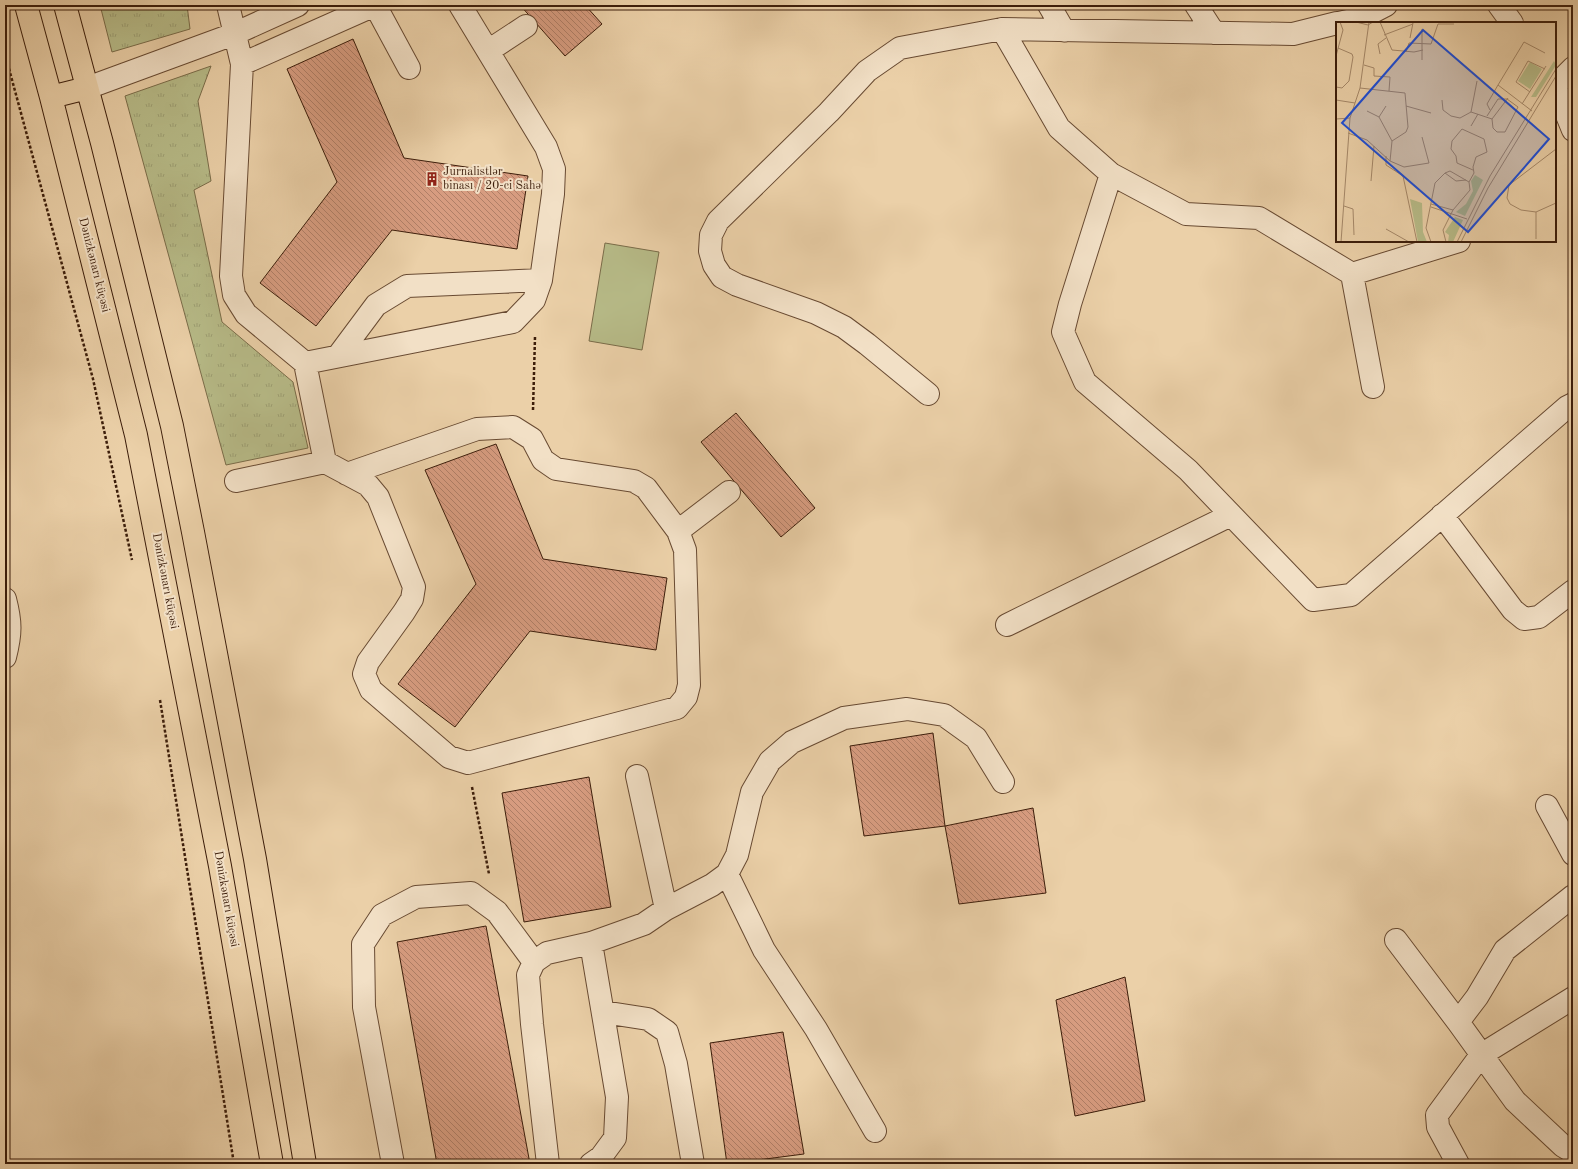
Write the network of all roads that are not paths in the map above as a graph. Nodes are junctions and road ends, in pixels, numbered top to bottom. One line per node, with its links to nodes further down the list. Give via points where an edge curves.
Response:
1 (26, 5): 26 (highway, Dənizkənarı küçəsi)
2 (65, 5): 24 (highway)
3 (228, 5): 18 (street)
4 (298, 5): 18 (street)
5 (375, 5): 20 (street); 21 (street)
6 (460, 5): 19 (street)
7 (1049, 5): 16 (street)
8 (1196, 5): 17 (street)
9 (1386, 5): 11 (street, via 1361,18)
10 (1499, 5): 12 (street)
11 (1343, 22)
12 (1511, 22)
13 (1336, 23): 17 (street, via 1293,34)
14 (526, 26): 19 (street)
15 (1002, 29): 16 (street); 28 (street, via 1059,128); 35 (street, via 900,48 867,71 718,221 711,235 710,251 714,265 722,277 737,285 816,313 844,327)
16 (1064, 30): 17 (street)
17 (1214, 33)
18 (234, 34): 20 (street); 24 (street)
19 (488, 51): 31 (street, via 546,147 554,169 554,194)
20 (242, 64): 33 (street, via 231,276 234,295 246,314)
21 (409, 68)
22 (1573, 68): 23 (street)
23 (1556, 85)
24 (88, 88): 26 (highway); 65 (highway, via 172,426 255,859)
25 (1556, 88): 27 (street)
26 (52, 97): 64 (highway, Dənizkənarı küçəsi, via 136,435 220,866)
27 (1573, 130)
28 (1111, 174): 30 (street, via 1186,214 1259,218); 41 (street, via 1063,332 1085,382 1188,470)
29 (1456, 242): 30 (street)
30 (1352, 274): 34 (street)
31 (540, 280): 32 (street, via 534,300 513,322); 32 (street, via 407,286 376,305)
32 (338, 356): 33 (street)
33 (305, 363): 37 (street)
34 (1373, 387)
35 (928, 394)
36 (1573, 404): 42 (street)
37 (325, 462): 38 (street); 39 (street)
38 (347, 474): 43 (street, via 478,429 513,427 532,439 543,460 556,469 634,481 646,488); 43 (street, via 368,485 378,496 414,587 412,599 368,662 364,674 370,690 449,757 468,763 677,708 686,697 689,685 685,550)
39 (236, 481)
40 (729, 492): 43 (street)
41 (1231, 515): 42 (street, via 1314,600 1351,594); 46 (street)
42 (1442, 515): 44 (street, via 1513,610 1524,619 1539,617)
43 (678, 531)
44 (1573, 591)
45 (5, 599): 47 (street, via 10,638)
46 (1007, 625)
47 (5, 657)
48 (637, 776): 54 (street)
49 (1003, 782): 52 (street, via 976,738 944,715 907,709 844,718 792,742 770,761 752,792 737,855)
50 (1547, 806): 51 (street)
51 (1573, 854)
52 (727, 874): 54 (street, via 712,885); 62 (street, via 764,950 816,1029)
53 (1571, 905): 60 (street, via 1505,950 1477,998)
54 (666, 909): 56 (street, via 644,924)
55 (1396, 940): 60 (street)
56 (591, 943): 57 (street, via 547,953); 59 (street)
57 (534, 962): 66 (street, via 497,912 471,893 416,897 382,915 363,944 364,1007); 67 (street, via 528,975)
58 (1573, 998): 61 (street)
59 (603, 1012): 68 (street, via 617,1096 615,1138 602,1157); 69 (street, via 648,1019 667,1032 676,1064)
60 (1458, 1022): 61 (street)
61 (1481, 1054): 63 (street, via 1514,1101 1563,1146); 70 (street, via 1437,1115 1438,1127)
62 (875, 1131)
63 (1573, 1152)
64 (272, 1164)
65 (305, 1164)
66 (393, 1164)
67 (548, 1164)
68 (591, 1164)
69 (693, 1164)
70 (1458, 1164)

